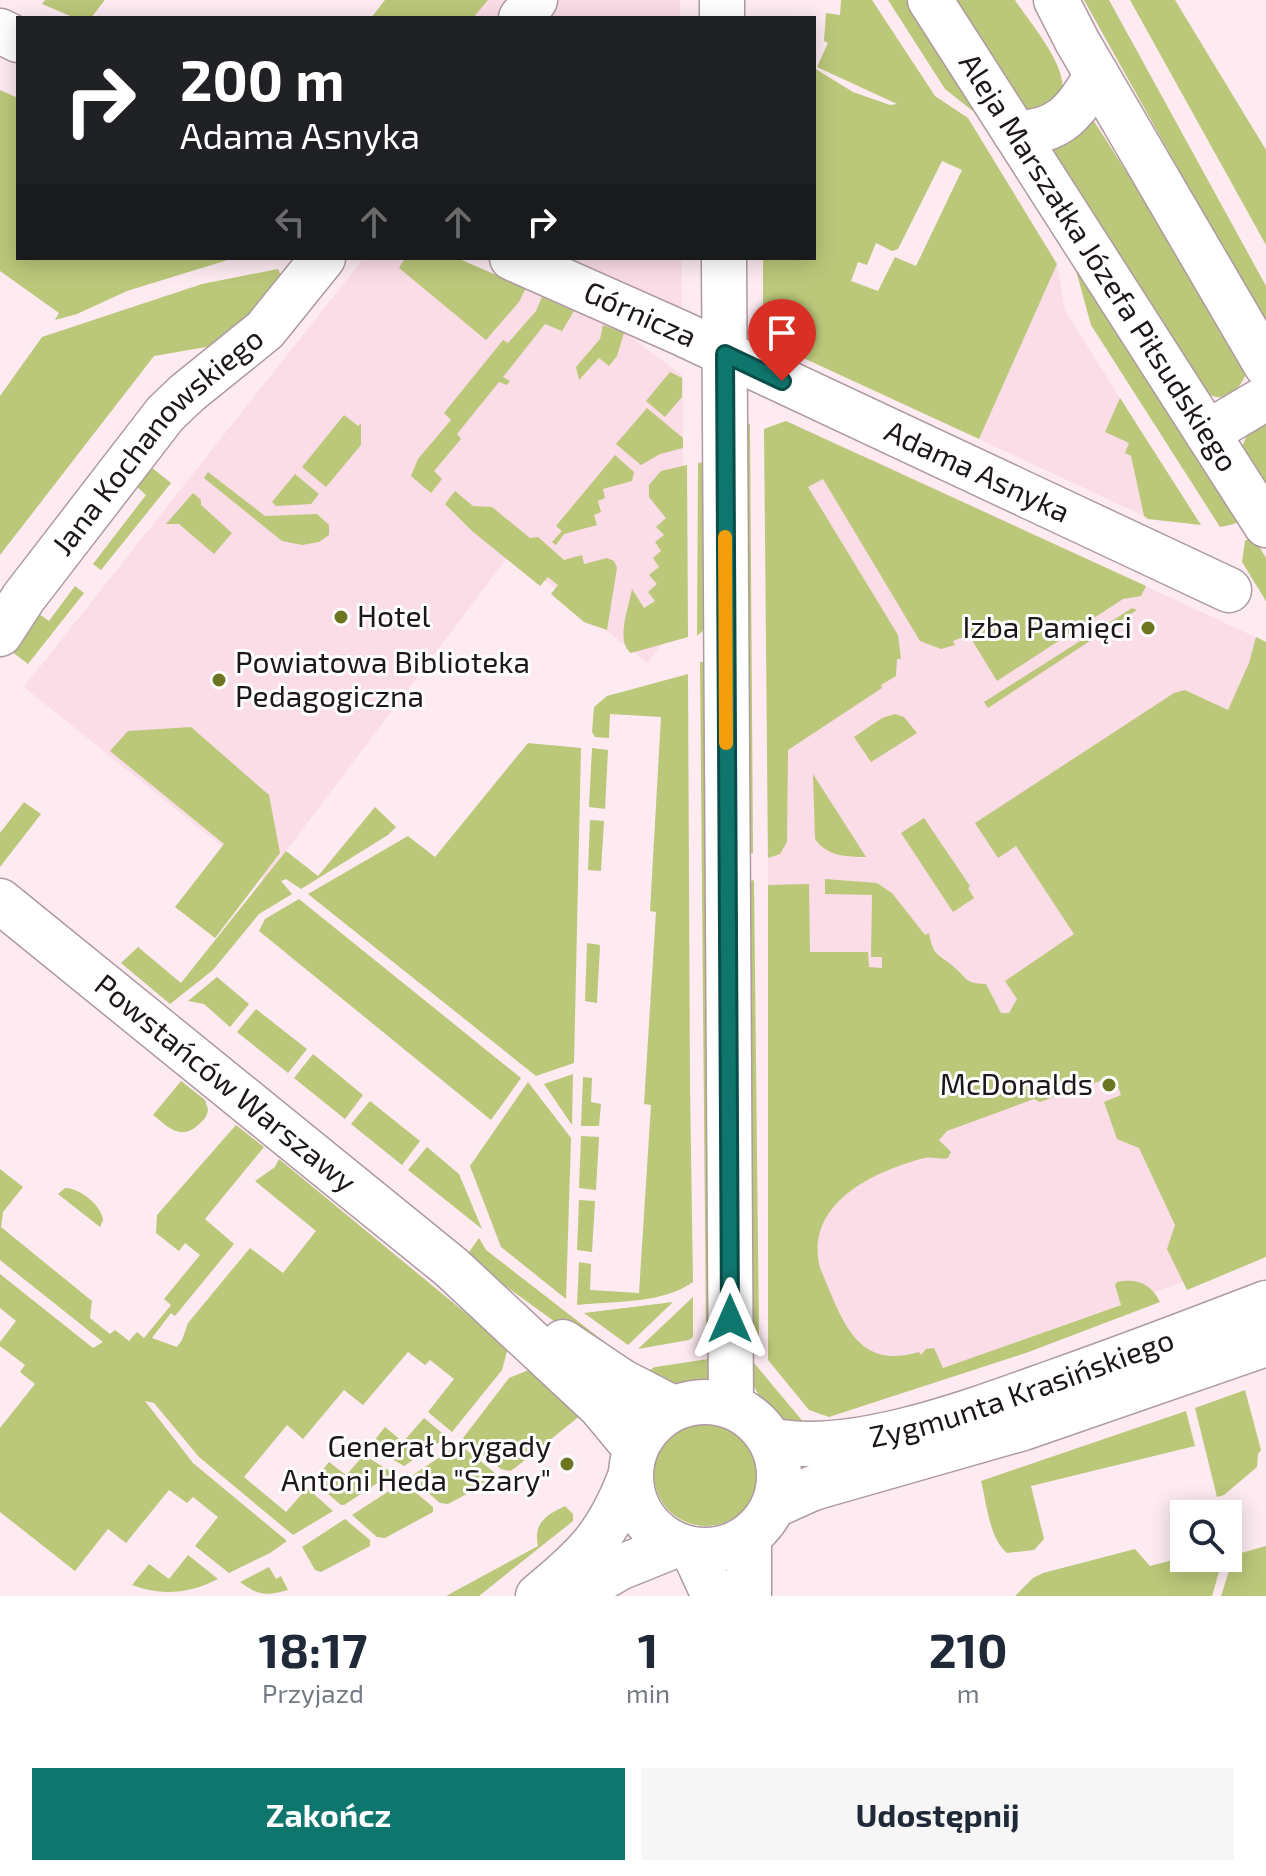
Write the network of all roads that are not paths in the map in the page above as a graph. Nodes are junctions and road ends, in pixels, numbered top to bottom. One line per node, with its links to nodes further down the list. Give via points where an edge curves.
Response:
1 (535, 0): 5 (street)
2 (930, 0): 7 (street, Aleja Marszałka Józefa Piłsudskiego)
3 (1048, 0): 6 (street)
4 (1056, 0): 6 (street)
5 (523, 16)
6 (1087, 58): 7 (street, via 1071,115 1033,133); 12 (street)
7 (1015, 133): 14 (street, Aleja Marszałka Józefa Piłsudskiego)
8 (321, 260): 17 (street, Jana Kochanowskiego, via 265,330 165,414)
9 (516, 260): 11 (street, Górnicza)
10 (724, 260): 11 (street)
11 (725, 354): 16 (street, Adama Asnyka); 22 (street)
12 (1266, 365)
13 (1266, 398): 14 (street)
14 (1207, 433): 15 (street, Aleja Marszałka Józefa Piłsudskiego)
15 (1266, 525)
16 (1229, 590)
17 (0, 634)
18 (0, 901): 19 (street, Powstańców Warszawy)
19 (451, 1267): 23 (street, Powstańców Warszawy, via 621,1381); 25 (street, Powstańców Warszawy, via 600,1406)
20 (1266, 1303): 24 (street, Zygmunta Krasińskiego, via 949,1417 824,1445)
21 (1266, 1344): 26 (street, Zygmunta Krasińskiego, via 1023,1428 813,1488)
22 (731, 1406): 23 (street, via 702,1401); 24 (street, via 753,1419)
23 (673, 1408): 25 (street, via 650,1424)
24 (770, 1440): 26 (street, via 778,1488)
25 (633, 1462): 27 (street, via 634,1500 645,1520 659,1535); 28 (street, via 617,1511 598,1540)
26 (761, 1521): 27 (street, via 732,1545 713,1550); 31 (street)
27 (684, 1547): 29 (street, via 619,1568); 30 (street)
28 (538, 1596)
29 (572, 1596)
30 (714, 1596)
31 (749, 1596)

